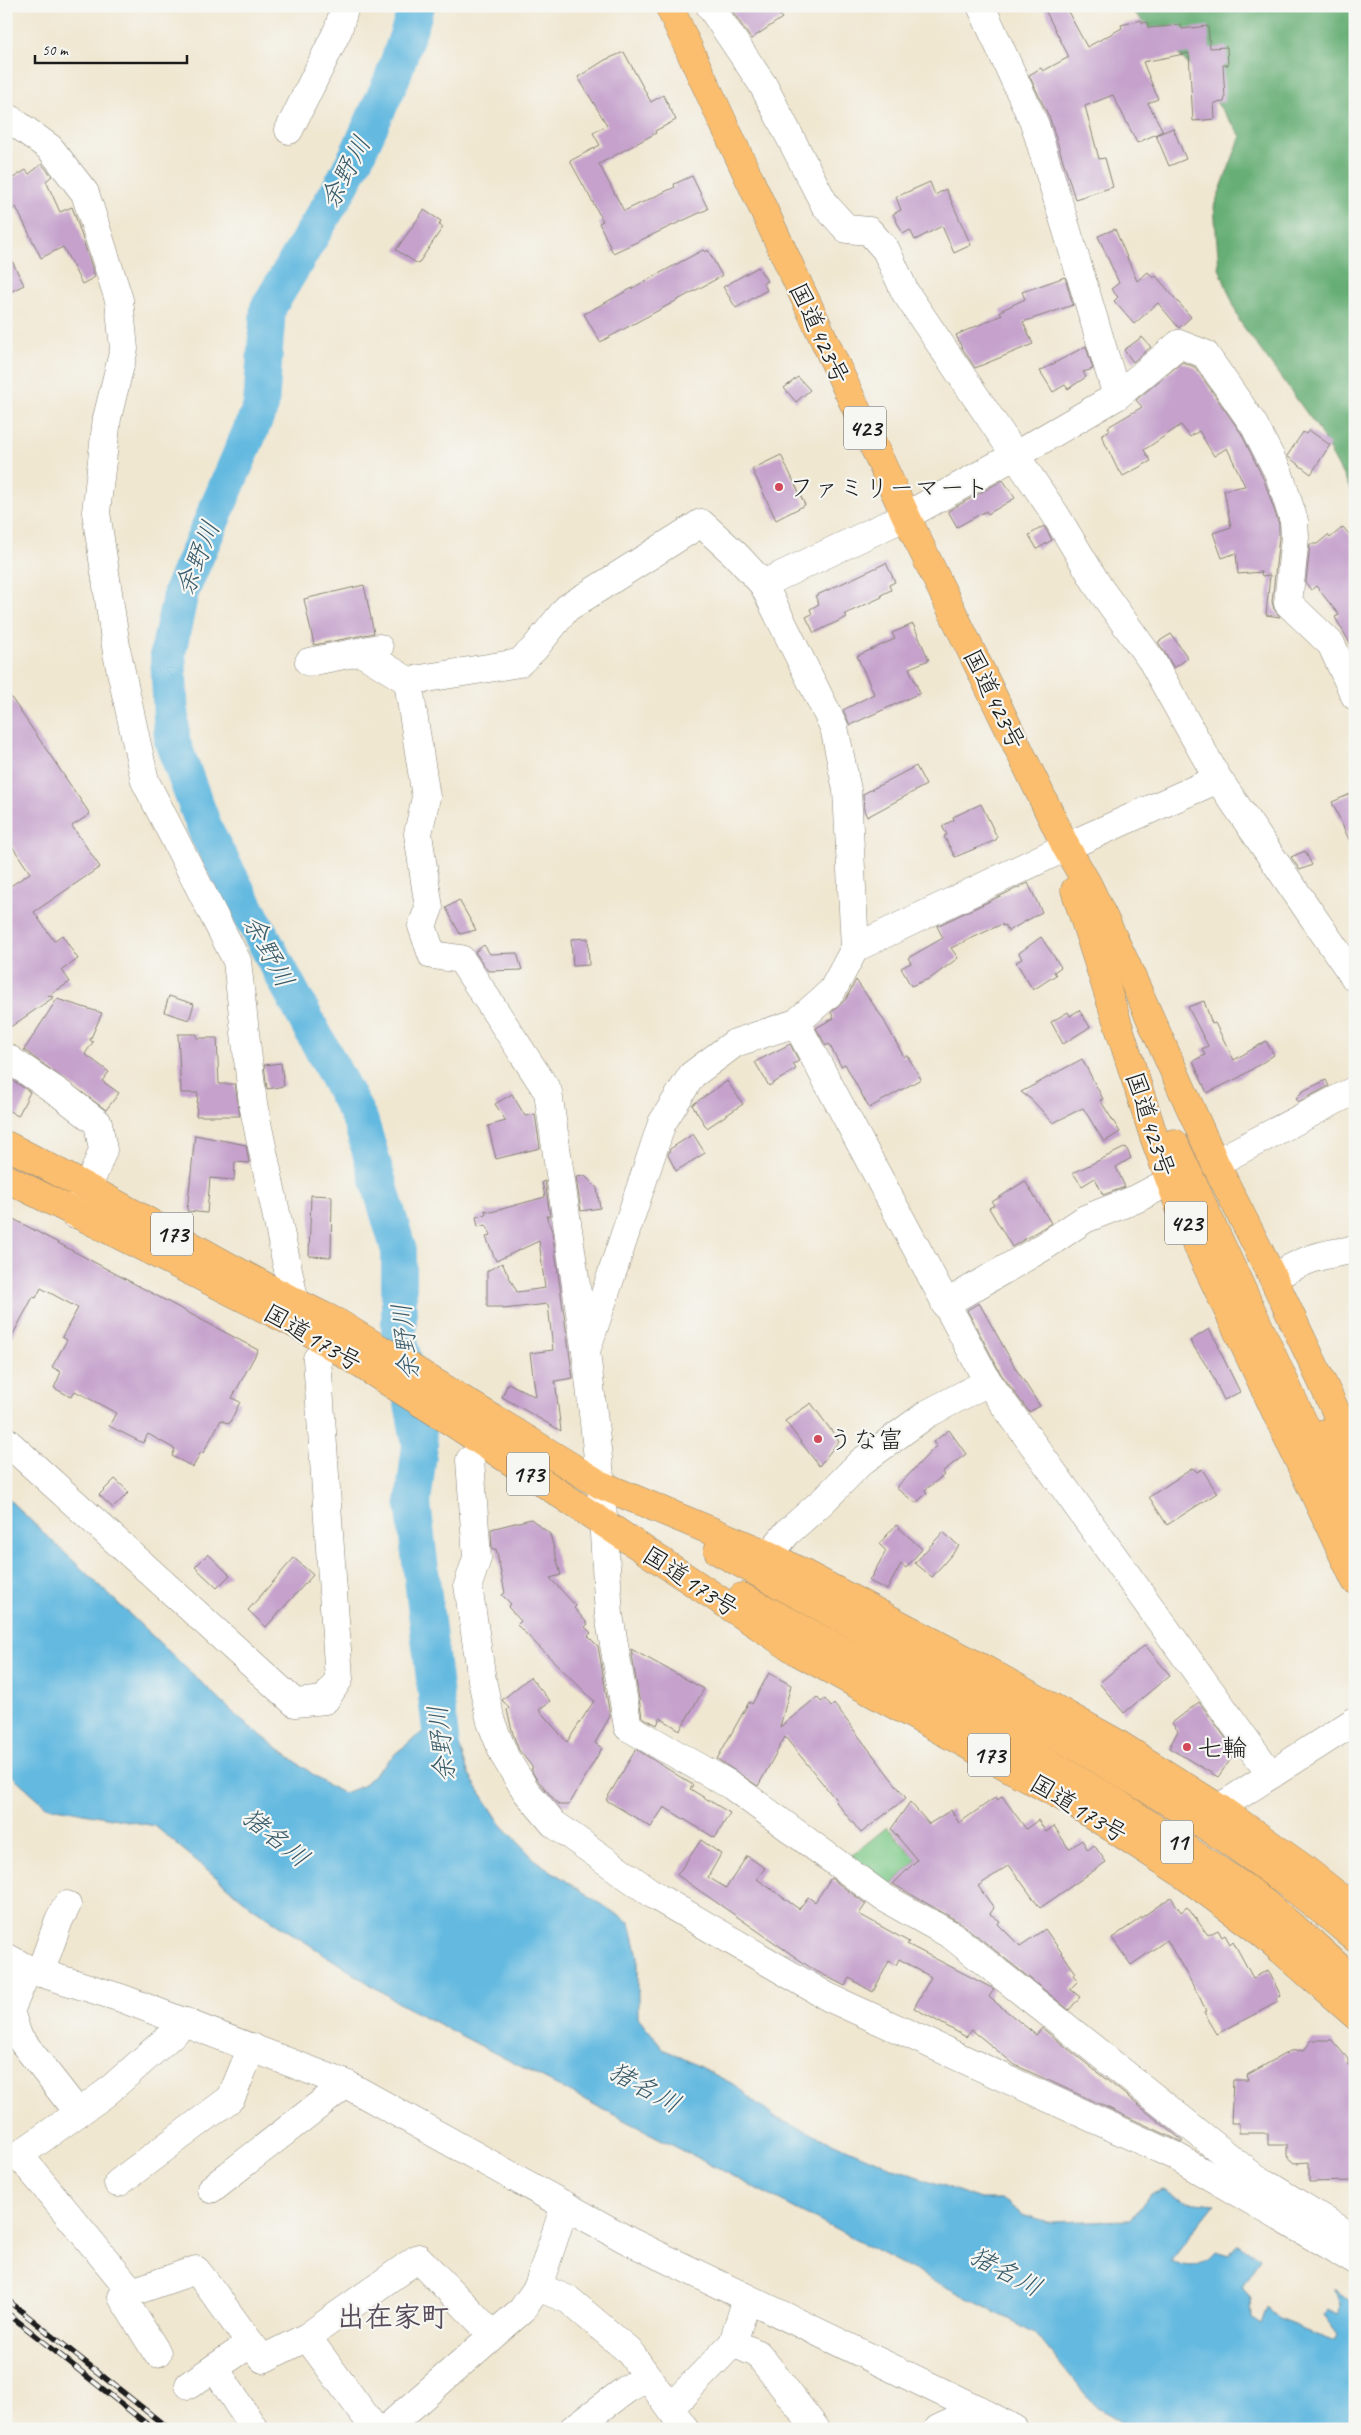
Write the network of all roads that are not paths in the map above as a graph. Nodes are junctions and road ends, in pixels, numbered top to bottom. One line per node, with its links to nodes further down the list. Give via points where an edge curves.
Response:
1 (345, 6): 6 (street, via 338,30)
2 (668, 6): 9 (highway, 国道423号 / 423)
3 (710, 6): 8 (street, via 763,85 826,205 847,230 869,231 886,250 905,292)
4 (982, 6): 7 (street, via 1035,125)
5 (6, 116): 31 (street, via 50,148 85,193 119,300 124,349 107,418 96,512 117,653 145,781 237,961 253,1104)
6 (289, 130)
7 (1117, 396): 8 (street); 13 (street, via 1179,344 1205,354 1254,425 1279,474 1294,522 1288,603 1331,644)
8 (1014, 456): 9 (street); 14 (street, via 1055,514 1100,589 1152,661)
9 (906, 516): 10 (street); 15 (highway, 国道423号 / 423)
10 (762, 584): 12 (street, via 701,524 567,608 534,649 518,663); 16 (street, via 834,727 847,790)
11 (309, 662): 12 (street, via 371,650)
12 (408, 681): 35 (street, via 426,797 418,834 429,908 422,926 432,955 461,959 548,1092)
13 (1355, 696)
14 (1218, 779): 15 (street); 18 (street)
15 (1066, 847): 16 (street); 17 (highway, 国道423号 / 423); 20 (highway, 国道423号 / 423, via 1070,874)
16 (855, 948): 19 (street, via 832,991)
17 (1125, 962): 24 (highway, 国道423号 / 423); 42 (highway, via 1175,1109)
18 (1355, 978)
19 (796, 1023): 32 (street); 35 (street, via 735,1043 692,1076 662,1123)
20 (1122, 1036): 26 (highway, 国道423号 / 423); 44 (highway, via 1142,1063 1199,1201)
21 (6, 1057): 27 (street, via 98,1123 103,1150)
22 (1355, 1090): 24 (street)
23 (6, 1145): 27 (highway, 国道173号 / 173)
24 (1215, 1163): 30 (highway, 国道423号 / 423)
25 (6, 1178): 28 (highway, 国道173号 / 173)
26 (1170, 1182): 32 (street, via 1085,1219); 47 (highway, 国道423号 / 423)
27 (88, 1188): 28 (street); 31 (highway, 国道173号 / 173)
28 (74, 1214): 33 (highway, 国道173号 / 173)
29 (1355, 1250): 30 (street, via 1302,1260)
30 (1273, 1278): 39 (highway, 国道423号 / 423)
31 (295, 1303): 33 (street); 34 (highway, 国道173号 / 173)
32 (945, 1304): 36 (street)
33 (305, 1329): 34 (highway, 国道173号 / 173)
34 (330, 1343): 37 (highway, 国道173号 / 173); 38 (street, via 339,1678 325,1700 295,1703)
35 (586, 1352): 41 (street)
36 (988, 1382): 46 (street, via 927,1414 861,1462 787,1533); 49 (street)
37 (455, 1410): 41 (highway, 国道173号 / 173); 43 (highway, 国道173号 / 173)
38 (6, 1441)
39 (1355, 1452)
40 (470, 1460): 66 (street, via 477,1558 468,1585 491,1722 505,1757 526,1791 554,1824 657,1897 828,1997 1175,2156)
41 (613, 1490): 43 (street); 46 (highway, 国道173号 / 173); 53 (highway, via 1114,1768 1272,1871)
42 (1355, 1493)
43 (604, 1524): 45 (highway, 国道173号 / 173); 65 (street, via 609,1615 628,1727 732,1786 883,1897 951,1935 1250,2174)
44 (1355, 1534)
45 (628, 1540): 55 (highway, 11, via 809,1631 983,1725 1112,1800 1250,1892); 56 (highway, 国道173号 / 173, via 798,1652 1077,1804 1172,1867 1262,1933)
46 (769, 1555): 50 (highway, 国道173号 / 173, via 1115,1742)
47 (1355, 1580)
48 (1355, 1721): 49 (street)
49 (1271, 1775): 50 (street)
50 (1219, 1808): 52 (highway, 国道173号 / 173)
51 (67, 1905): 54 (street)
52 (1355, 1909)
53 (1355, 1938)
54 (25, 1966): 57 (street); 60 (street, via 10,2011 18,2036)
55 (1355, 1982)
56 (1355, 2015)
57 (186, 2022): 58 (street); 60 (street, via 106,2093)
58 (252, 2047): 59 (street); 62 (street, via 230,2098)
59 (346, 2084): 63 (street); 64 (street)
60 (78, 2113): 61 (street)
61 (13, 2159): 69 (street)
62 (118, 2183)
63 (211, 2189)
64 (565, 2205): 67 (street); 68 (street, via 626,2240)
65 (1355, 2239)
66 (1355, 2261)
67 (538, 2287): 70 (street, via 522,2310); 76 (street, via 569,2300 629,2351)
68 (747, 2298): 72 (street); 78 (street)
69 (119, 2299): 73 (street, via 196,2270); 74 (street)
70 (492, 2335): 71 (street, via 418,2258); 82 (street)
71 (307, 2337): 73 (street, via 263,2359); 81 (street)
72 (733, 2343): 79 (street); 84 (street, via 758,2354)
73 (250, 2344): 75 (street)
74 (158, 2352)
75 (215, 2368): 77 (street); 80 (street)
76 (648, 2377): 79 (street); 83 (street, via 627,2388)
77 (189, 2385)
78 (979, 2410): 85 (street); 86 (street)
79 (678, 2418)
80 (254, 2429)
81 (375, 2429)
82 (386, 2429)
83 (573, 2429)
84 (816, 2429)
85 (938, 2429)
86 (1014, 2429)

